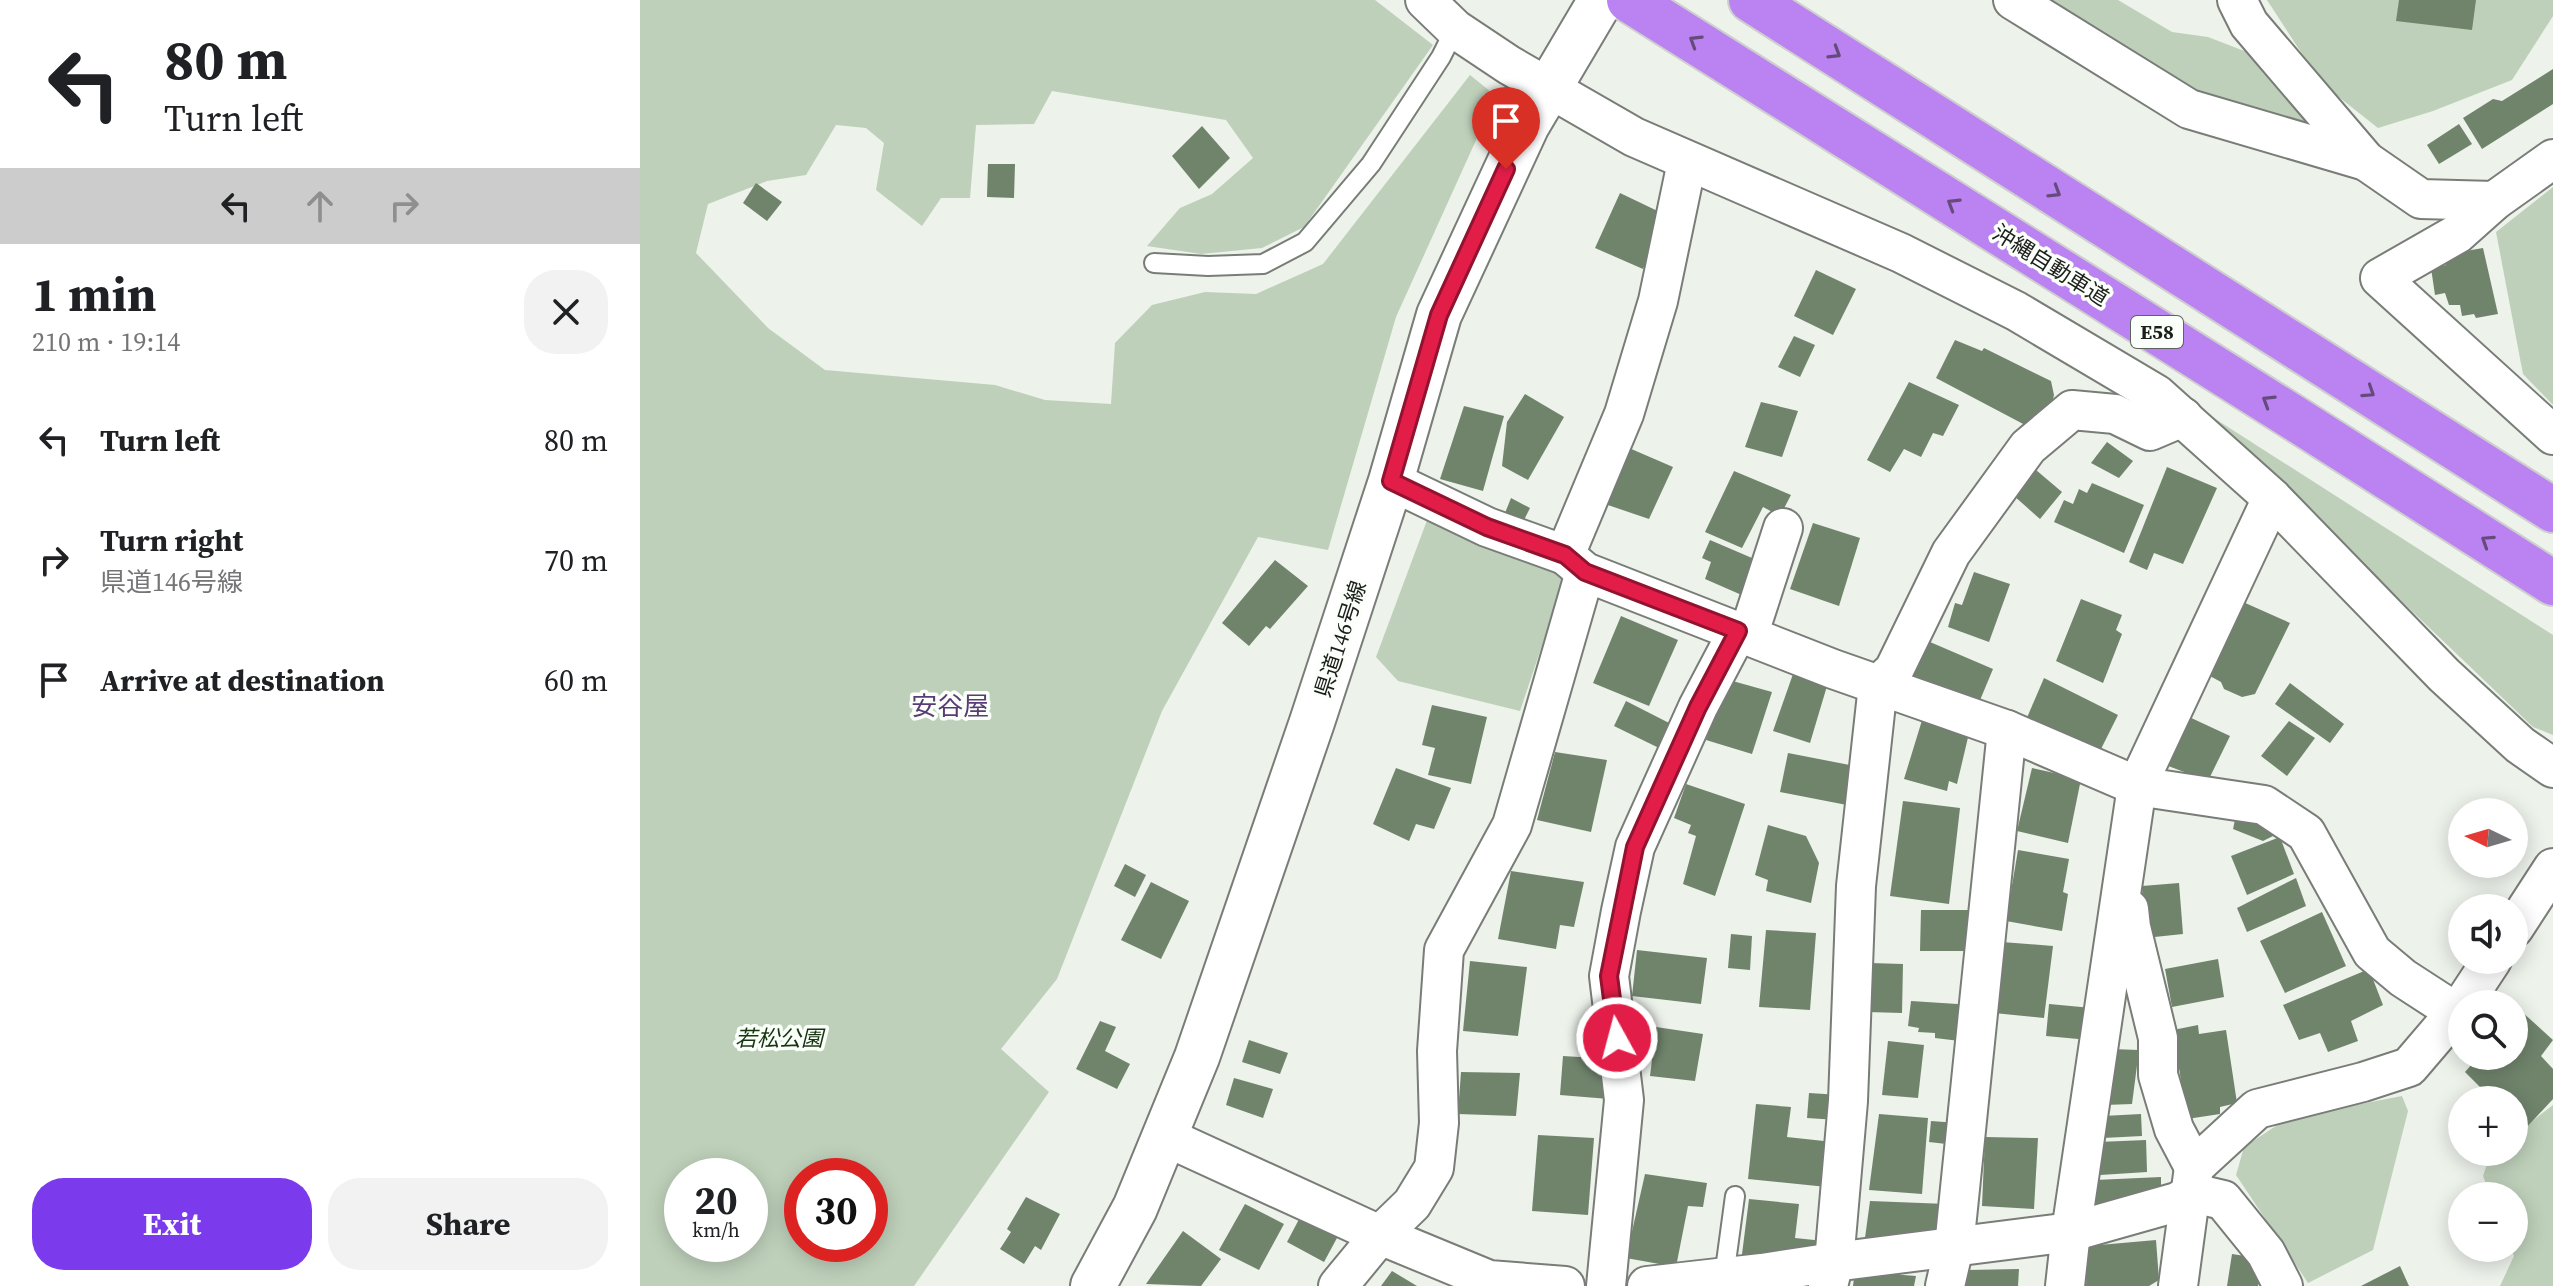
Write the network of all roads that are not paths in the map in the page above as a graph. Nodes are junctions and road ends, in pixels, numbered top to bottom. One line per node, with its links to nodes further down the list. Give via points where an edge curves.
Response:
1 (1425, 0): 7 (street)
2 (1601, 0): 8 (main road, 県道146号線)
3 (1629, 0): 21 (highway, 沖縄自動車道 / E58, one-way to 3)
4 (1751, 0): 18 (highway, one-way to 18)
5 (2013, 0): 10 (street, via 2189,109)
6 (2237, 0): 10 (street, via 2249,24)
7 (1455, 29): 8 (street, via 1509,65); 13 (lane, via 1371,164 1305,242 1263,264)
8 (1556, 72): 11 (street, via 1634,137); 16 (main road, 県道146号線, via 1439,315)
9 (2553, 159): 12 (street)
10 (2366, 161): 12 (street, via 2421,199)
11 (1687, 162): 14 (street, via 1901,253 2016,311 2156,394); 20 (street, via 1658,301)
12 (2494, 201): 15 (street, via 2457,234 2380,278)
13 (1154, 263)
14 (2183, 417): 17 (street); 23 (street, via 2150,431 2115,414 2072,410 2028,447 1951,553 1894,670)
15 (2553, 435)
16 (1391, 481): 20 (street); 32 (main road, 県道146号線)
17 (2272, 498): 25 (street, via 2444,675); 26 (street)
18 (2553, 510)
19 (1783, 528): 22 (street)
20 (1575, 563): 22 (street); 36 (street, via 1512,825 1444,950 1434,1168 1412,1204)
21 (2553, 583)
22 (1743, 634): 23 (street); 43 (street, via 1698,707 1635,847 1621,911 1609,976 1624,1100)
23 (1878, 685): 24 (street); 38 (street, via 1856,886 1848,1101)
24 (2007, 730): 26 (street); 37 (street)
25 (2553, 768)
26 (2137, 786): 28 (street); 30 (street, via 2264,805 2306,833 2372,952 2403,978)
27 (2553, 868): 29 (street)
28 (2125, 873): 33 (street, via 2131,927 2158,1038 2158,1075); 35 (street)
29 (2528, 906)
30 (2448, 1000)
31 (2448, 1022): 33 (street, via 2409,1067 2257,1109)
32 (1166, 1137): 36 (street); 40 (main road, 県道146号線)
33 (2194, 1180): 35 (street, via 2177,1202); 47 (street); 48 (street, via 2223,1200 2266,1253)
34 (1735, 1196): 39 (lane)
35 (2071, 1232): 37 (street); 46 (street)
36 (1380, 1235): 41 (street); 42 (street, via 1489,1280)
37 (1954, 1247): 38 (street); 45 (street)
38 (1831, 1274): 39 (street)
39 (1724, 1277): 44 (street)
40 (1093, 1286)
41 (1338, 1286)
42 (1565, 1286)
43 (1606, 1286)
44 (1647, 1286)
45 (1945, 1286)
46 (2065, 1286)
47 (2178, 1286)
48 (2283, 1286)

